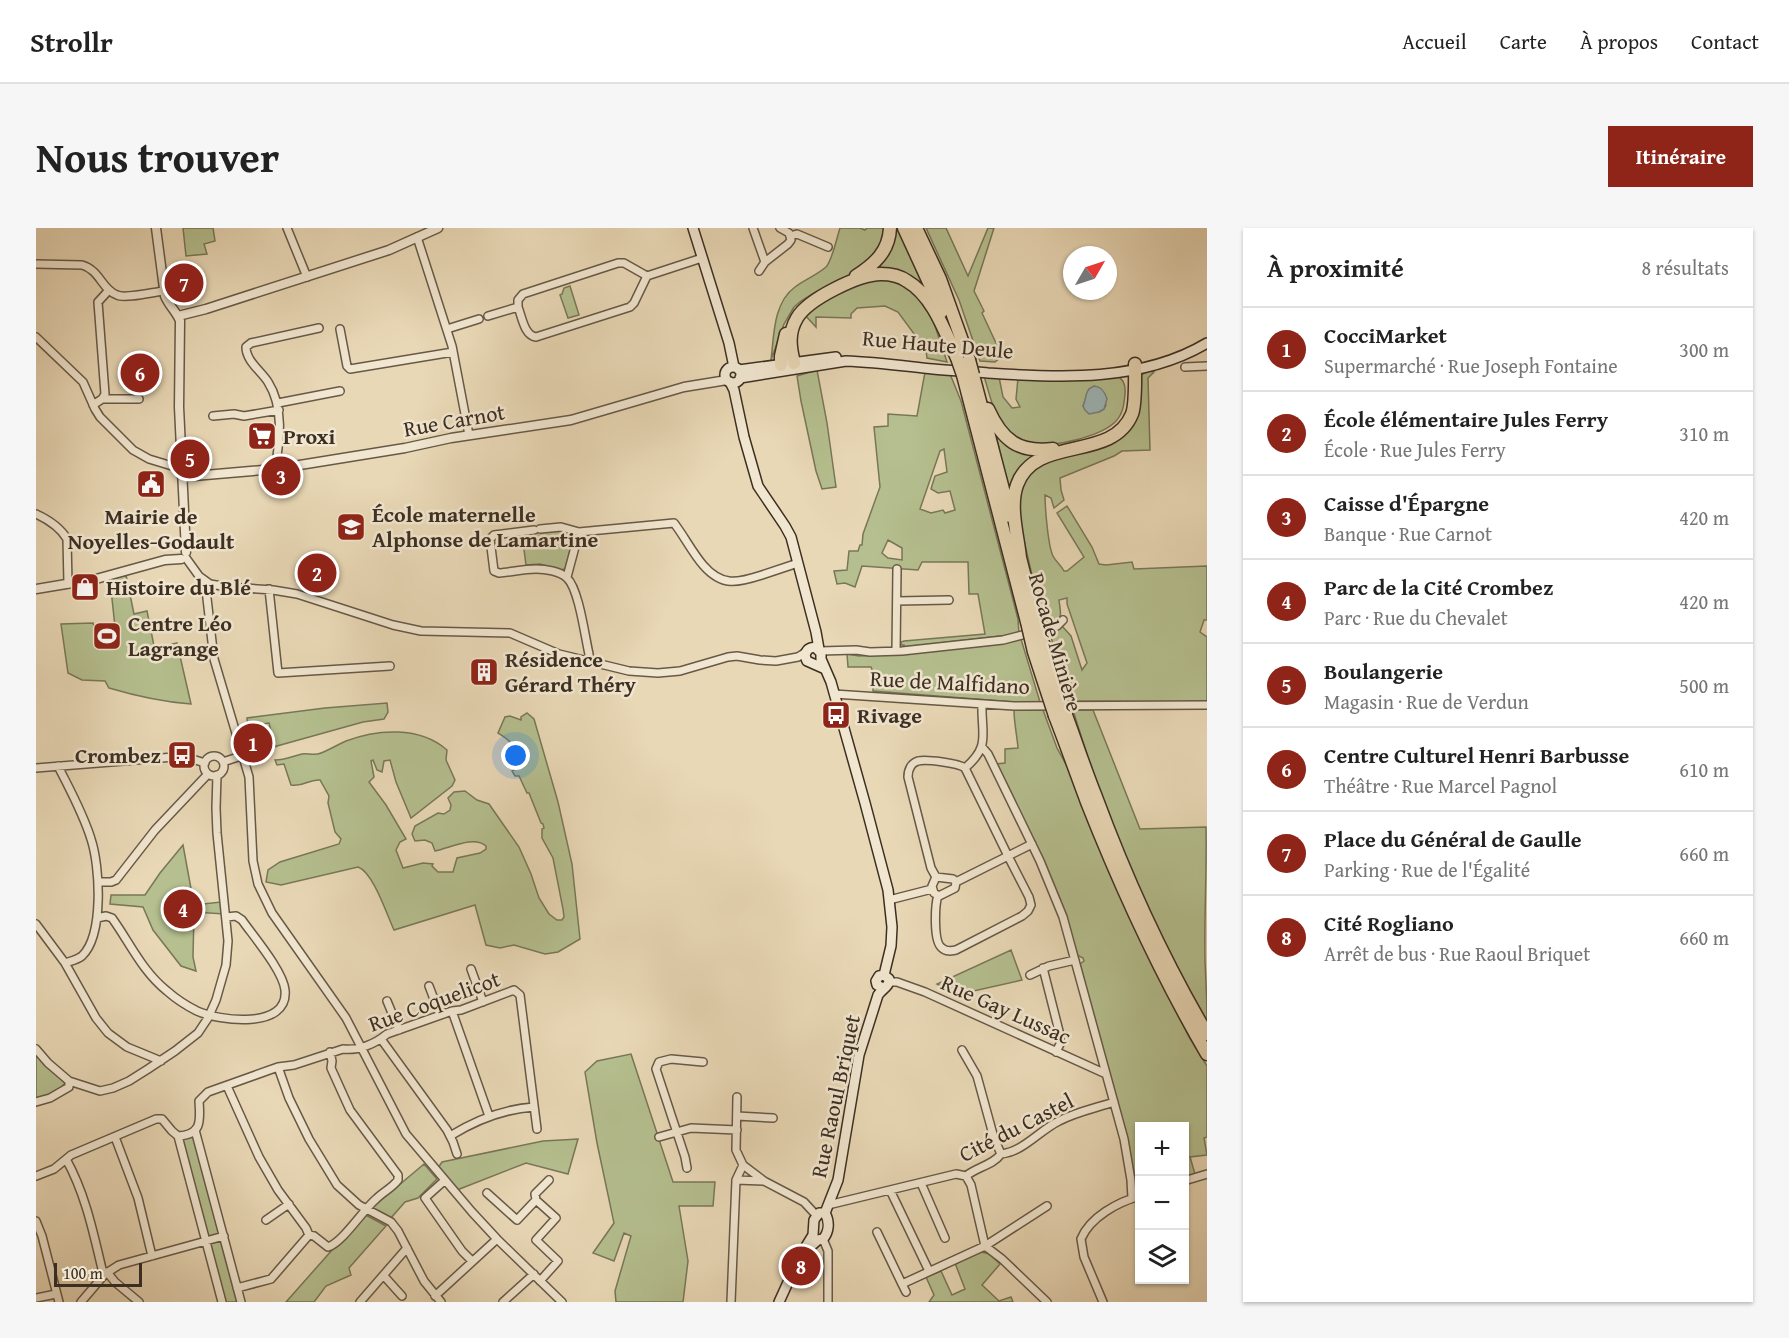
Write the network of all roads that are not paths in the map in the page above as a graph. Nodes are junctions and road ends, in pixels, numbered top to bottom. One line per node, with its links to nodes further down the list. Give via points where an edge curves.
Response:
1 (156, 228): 20 (street)
2 (287, 228): 18 (street)
3 (438, 228): 11 (street)
4 (753, 228): 14 (street)
5 (780, 228): 10 (street)
6 (890, 228): 34 (highway, via 889,242 871,266 799,308 785,336)
7 (904, 228): 32 (highway, Rocade Minière)
8 (916, 228): 32 (highway, Rocade Minière, via 940,279)
9 (695, 229): 13 (main road, Rue Raoul Briquet)
10 (790, 236): 12 (street, via 797,234); 14 (street, via 788,244)
11 (417, 237): 18 (street); 27 (street)
12 (828, 247)
13 (702, 258): 17 (street); 38 (main road, Rue Raoul Briquet, via 729,343)
14 (765, 262): 16 (street)
15 (36, 264): 19 (street, via 82,264)
16 (759, 271)
17 (647, 276): 21 (street, via 618,263 523,294); 21 (street, via 630,307 536,337 528,333)
18 (307, 277): 22 (street)
19 (109, 290): 20 (street, via 120,296); 40 (street, via 98,302 105,394)
20 (164, 291): 22 (street)
21 (518, 307): 23 (street)
22 (178, 316): 47 (street)
23 (488, 316)
24 (480, 319): 27 (street)
25 (320, 328): 43 (street, via 246,347 246,354 268,382)
26 (340, 329): 31 (street, via 350,369)
27 (447, 329): 31 (street)
28 (36, 337): 42 (street, via 82,382)
29 (1207, 338): 35 (main road)
30 (1207, 343): 35 (main road, via 1180,357)
31 (453, 352): 45 (street)
32 (963, 359): 34 (highway, via 923,294 901,278 882,274 861,278 802,310 791,332); 37 (highway, Rocade Minière, bridge)
33 (1207, 366): 36 (street)
34 (784, 367): 35 (main road, Rue Haute Deule, via 846,357 1012,370); 35 (main road, Rue Haute Deule, via 846,361 1039,376); 38 (main road, Rue Haute Deule); 38 (main road, Rue Haute Deule)
35 (1131, 367): 37 (highway, via 1129,404 1116,426 1096,438 1045,450 1023,448 1002,433); 51 (highway, via 1132,414 1119,432 1042,458 1021,477 1014,502)
36 (1185, 367)
37 (968, 375): 51 (highway, Rocade Minière); 62 (highway, Rocade Minière)
38 (733, 378): 45 (street, Rue Carnot, via 684,387 571,420); 52 (main road, Rue Raoul Briquet, via 758,486 789,533)
39 (340, 391): 43 (street)
40 (102, 399): 41 (street); 42 (street)
41 (139, 399)
42 (93, 405): 47 (street, via 133,450)
43 (278, 406): 44 (street, via 244,416); 46 (street)
44 (213, 416)
45 (469, 435): 46 (street, Rue Carnot)
46 (275, 468): 47 (street, Rue Carnot)
47 (182, 473): 50 (street)
48 (36, 514): 56 (street, via 56,526 67,539)
49 (579, 532): 52 (street, via 674,523 710,572 729,582); 54 (street); 54 (street, via 561,527 490,538 494,571 543,569)
50 (183, 555): 55 (street); 56 (street)
51 (1020, 558): 62 (highway, Rocade Minière)
52 (798, 563): 64 (main road, Rue Raoul Briquet, via 817,636)
53 (897, 569): 60 (street)
54 (567, 577): 65 (street, via 579,606)
55 (205, 582): 58 (street); 74 (street, via 214,659)
56 (68, 584): 57 (street)
57 (36, 589)
58 (268, 589): 65 (street, via 421,631 510,633 549,651); 67 (street)
59 (949, 600): 60 (street)
60 (897, 601): 63 (street)
61 (1063, 620): 63 (street, via 1057,626 1012,638)
62 (1032, 623): 72 (highway, Rocade Minière, bridge)
63 (896, 651): 64 (street)
64 (814, 655): 65 (street, via 776,660 728,657 658,673); 69 (main road, Rue Raoul Briquet, via 825,669)
65 (588, 662)
66 (390, 666): 67 (street)
67 (278, 673): 68 (street)
68 (269, 674)
69 (834, 694): 70 (street, Rue de Malfidano); 88 (main road, Rue Raoul Briquet)
70 (982, 704): 71 (street, Rue de Malfidano); 73 (street)
71 (1207, 705)
72 (1060, 715): 105 (highway, Rocade Minière, via 1131,881); 112 (highway, Rocade Minière, via 1087,801 1131,905)
73 (982, 747): 79 (street); 82 (street)
74 (244, 755): 75 (street); 107 (street, via 249,777 251,850 258,884 272,913 343,1012)
75 (223, 762): 76 (street, via 214,756); 81 (street)
76 (205, 763): 77 (street, via 174,757); 80 (street)
77 (58, 766): 78 (street); 85 (street, via 92,841)
78 (36, 768)
79 (965, 768): 83 (street); 84 (street, via 920,761 908,771)
80 (208, 774): 81 (street); 85 (street, via 155,830 116,880)
81 (218, 775): 89 (street, via 217,833)
82 (1032, 844): 83 (street); 92 (street, via 1058,901)
83 (1008, 856): 86 (street); 87 (street, via 1029,897 1028,911 956,950 942,949 938,943)
84 (936, 877): 86 (street); 87 (street)
85 (99, 882): 90 (street)
86 (956, 882): 87 (street, via 955,888 939,896)
87 (935, 892): 88 (street)
88 (890, 900): 97 (main road, Rue Raoul Briquet, via 891,946)
89 (226, 917): 102 (street, via 226,965); 102 (street, via 242,920 282,980 285,993 276,1013 266,1017 237,1020)
90 (97, 918): 93 (street, via 85,954); 102 (street, via 112,918 143,967 168,992)
91 (36, 924): 93 (street)
92 (1076, 960): 94 (street); 116 (street)
93 (65, 963): 113 (street, via 108,1033 127,1047)
94 (1043, 968): 96 (street); 111 (street, via 1060,1035)
95 (471, 969): 100 (street)
96 (1030, 975)
97 (885, 982): 111 (street, Rue Gay Lussac, via 925,992); 156 (main road, Rue Raoul Briquet, via 863,1039 838,1180)
98 (429, 986): 103 (street)
99 (387, 1001): 104 (street)
100 (483, 1002): 101 (street, Rue Coquelicot); 122 (street, Rue Coquelicot, via 508,991 520,995)
101 (452, 1011): 103 (street, Rue Coquelicot); 123 (street)
102 (210, 1015): 113 (street, via 198,1033)
103 (440, 1015): 104 (street, Rue Coquelicot)
104 (399, 1030): 106 (street, Rue Coquelicot)
105 (1207, 1034)
106 (381, 1039): 107 (street, Rue Coquelicot); 131 (street)
107 (361, 1048): 110 (street, Rue Coquelicot); 146 (street, via 406,1134)
108 (36, 1049): 117 (street)
109 (962, 1050): 135 (street, via 977,1076)
110 (330, 1052): 115 (street, Rue Coquelicot); 155 (street, via 331,1068 350,1110 398,1175 398,1180)
111 (1056, 1052): 116 (street, Rue Gay Lussac)
112 (1207, 1053)
113 (161, 1060): 117 (street, via 113,1088 100,1090)
114 (703, 1062): 129 (street, via 671,1059 656,1066)
115 (278, 1067): 118 (street, Rue Coquelicot); 155 (street, via 316,1152 338,1185)
116 (1106, 1074): 121 (street)
117 (69, 1081): 120 (street, via 69,1087)
118 (227, 1086): 127 (street, Rue Coquelicot, via 208,1092 199,1101 201,1119); 153 (street, via 259,1157)
119 (737, 1097): 124 (street)
120 (36, 1102)
121 (1114, 1102): 135 (street, Cité du Castel, via 1062,1119 1014,1151); 150 (street)
122 (534, 1107): 123 (street); 126 (street)
123 (489, 1116): 131 (street)
124 (737, 1116): 125 (street); 128 (street)
125 (774, 1118)
126 (537, 1129)
127 (195, 1130): 130 (street); 161 (street)
128 (737, 1130): 129 (street); 137 (street, via 736,1150)
129 (676, 1131): 133 (street); 138 (street)
130 (178, 1136): 132 (street, via 162,1119 156,1119); 165 (street)
131 (450, 1136): 134 (street)
132 (115, 1137): 136 (street); 168 (street, via 138,1198)
133 (659, 1137)
134 (457, 1154)
135 (1001, 1154): 141 (street, Cité du Castel, via 996,1161)
136 (66, 1159): 140 (street); 171 (street, via 90,1218)
137 (742, 1165): 143 (street); 144 (street)
138 (687, 1168)
139 (1207, 1174): 145 (street)
140 (36, 1176)
141 (966, 1176): 147 (street, Cité du Castel, via 956,1174); 166 (street)
142 (549, 1180): 152 (street, via 535,1194)
143 (736, 1180): 144 (street); 190 (street)
144 (764, 1180): 156 (street)
145 (1189, 1180)
146 (444, 1181): 164 (street); 169 (street, via 425,1198)
147 (921, 1183): 148 (street, Cité du Castel); 163 (street)
148 (890, 1190): 156 (street, Cité du Castel); 170 (street)
149 (488, 1193): 152 (street, via 517,1220)
150 (1135, 1194)
151 (1135, 1197): 194 (street, via 1108,1209 1082,1239 1084,1257)
152 (536, 1200): 174 (street, via 556,1218 536,1240 558,1261)
153 (289, 1204): 157 (street); 160 (street)
154 (1047, 1206): 166 (street)
155 (366, 1209): 160 (street, via 333,1245 328,1247); 167 (street, via 391,1222)
156 (823, 1211): 162 (main road, Rue Raoul Briquet, via 813,1223); 162 (main road, Rue Raoul Briquet, via 828,1229)
157 (266, 1220)
158 (36, 1221): 181 (street)
159 (877, 1232): 175 (street)
160 (309, 1235): 176 (street, via 271,1279)
161 (224, 1236): 165 (street); 176 (street)
162 (818, 1238): 191 (main road, via 800,1256); 192 (street, via 828,1251)
163 (945, 1238)
164 (497, 1239): 169 (street); 172 (street)
165 (206, 1241): 168 (street); 184 (street)
166 (985, 1246): 170 (street); 193 (street)
167 (407, 1248): 173 (street); 179 (street)
168 (152, 1256): 171 (street)
169 (472, 1261): 179 (street)
170 (929, 1271): 175 (street)
171 (106, 1273): 182 (street); 183 (street)
172 (534, 1274): 174 (street); 188 (street)
173 (384, 1276): 178 (street); 186 (street)
174 (540, 1281): 189 (street)
175 (902, 1284): 177 (street)
176 (237, 1288): 185 (street)
177 (906, 1292)
178 (402, 1296)
179 (435, 1296): 187 (street)
180 (36, 1298): 181 (street)
181 (57, 1298)
182 (81, 1302)
183 (139, 1302)
184 (222, 1302)
185 (241, 1302)
186 (360, 1302)
187 (441, 1302)
188 (503, 1302)
189 (562, 1302)
190 (731, 1302)
191 (779, 1302)
192 (828, 1302)
193 (1047, 1302)
194 (1103, 1302)

